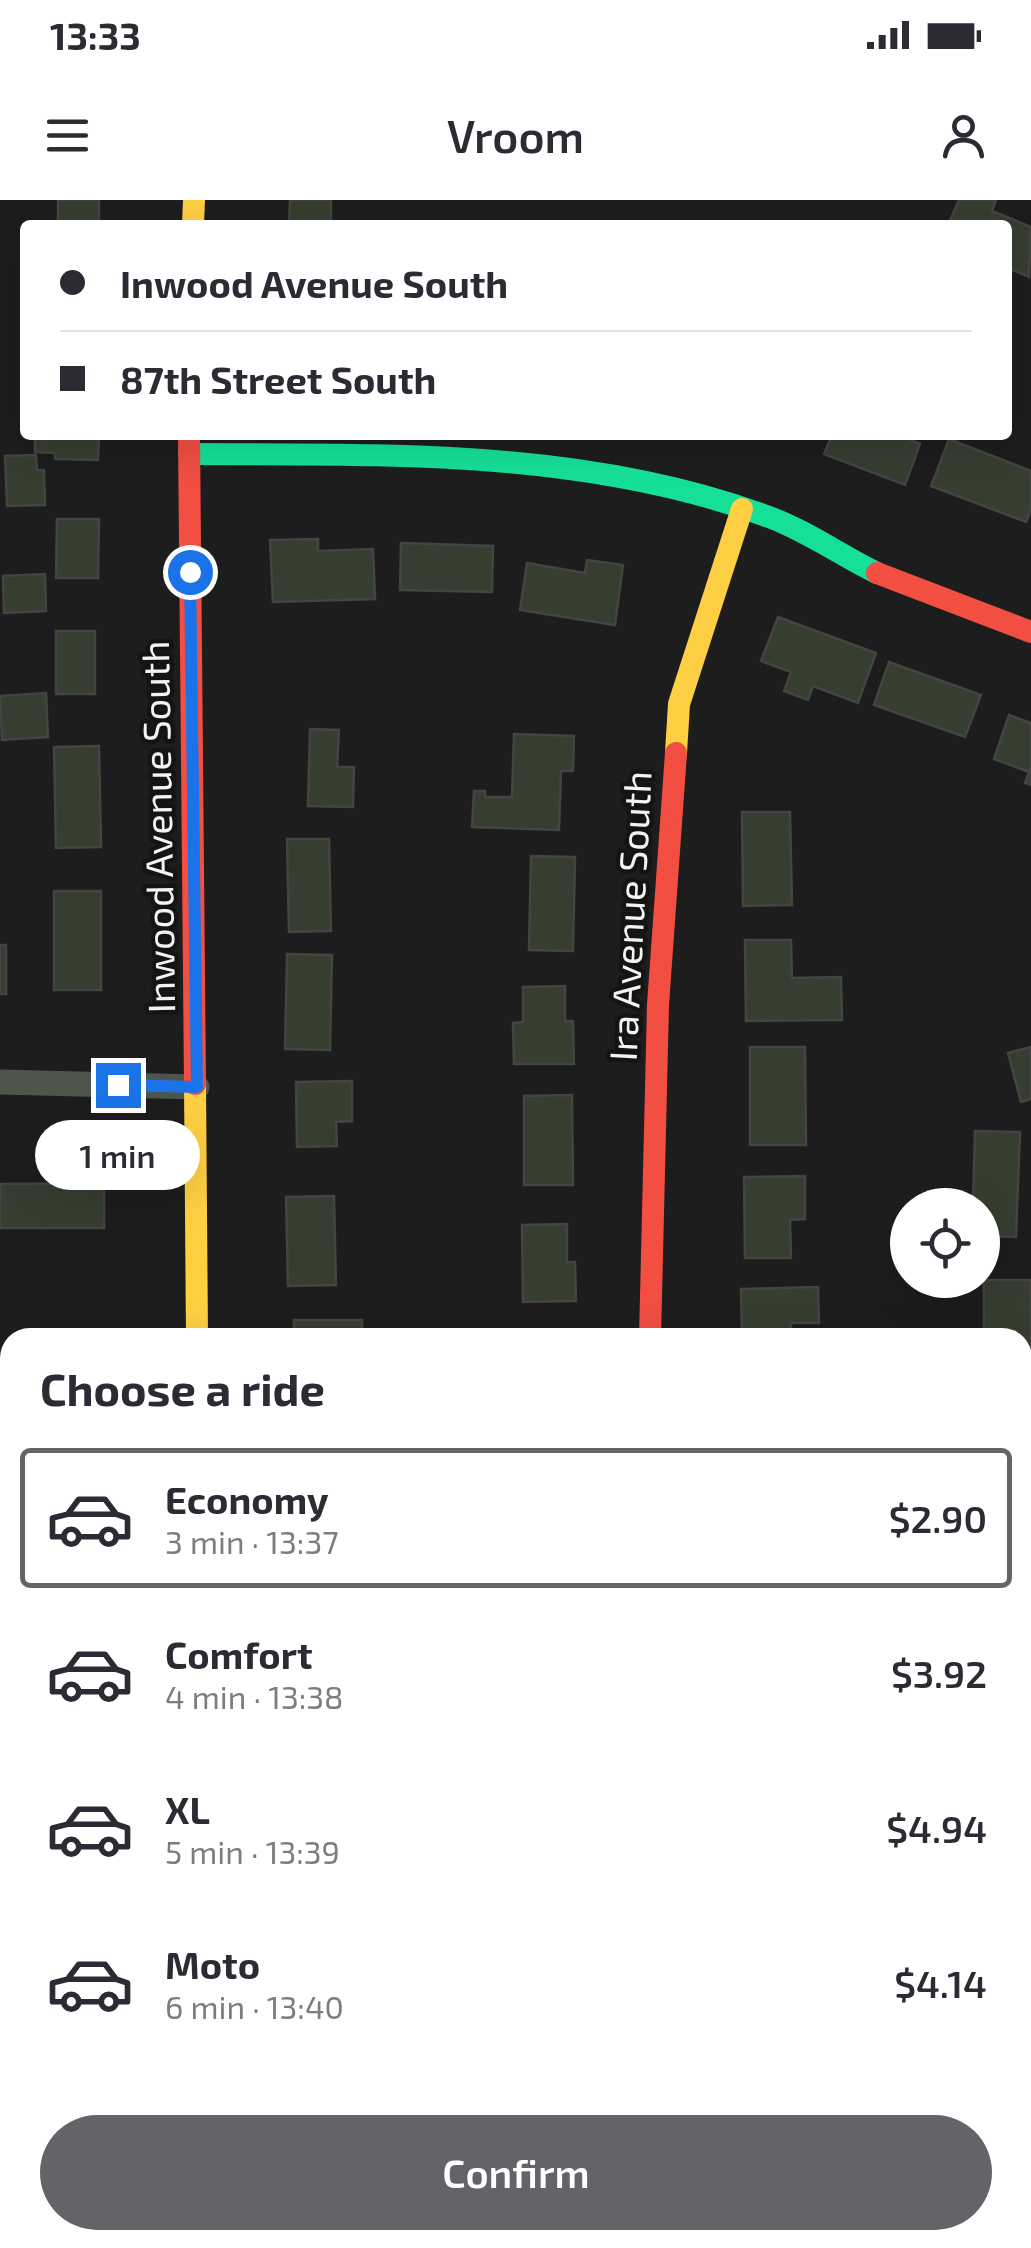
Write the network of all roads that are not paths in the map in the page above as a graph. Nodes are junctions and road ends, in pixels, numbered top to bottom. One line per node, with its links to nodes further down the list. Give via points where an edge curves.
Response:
1 (189, 444): 2 (street, via 555,467 647,481); 5 (street, Inwood Avenue South)
2 (742, 508): 3 (street, via 879,574); 7 (street, Ira Avenue South, via 679,704 658,1005)
3 (1031, 632)
4 (0, 1082): 5 (street)
5 (197, 1087): 6 (street, Inwood Avenue South)
6 (197, 1328)
7 (650, 1328)

